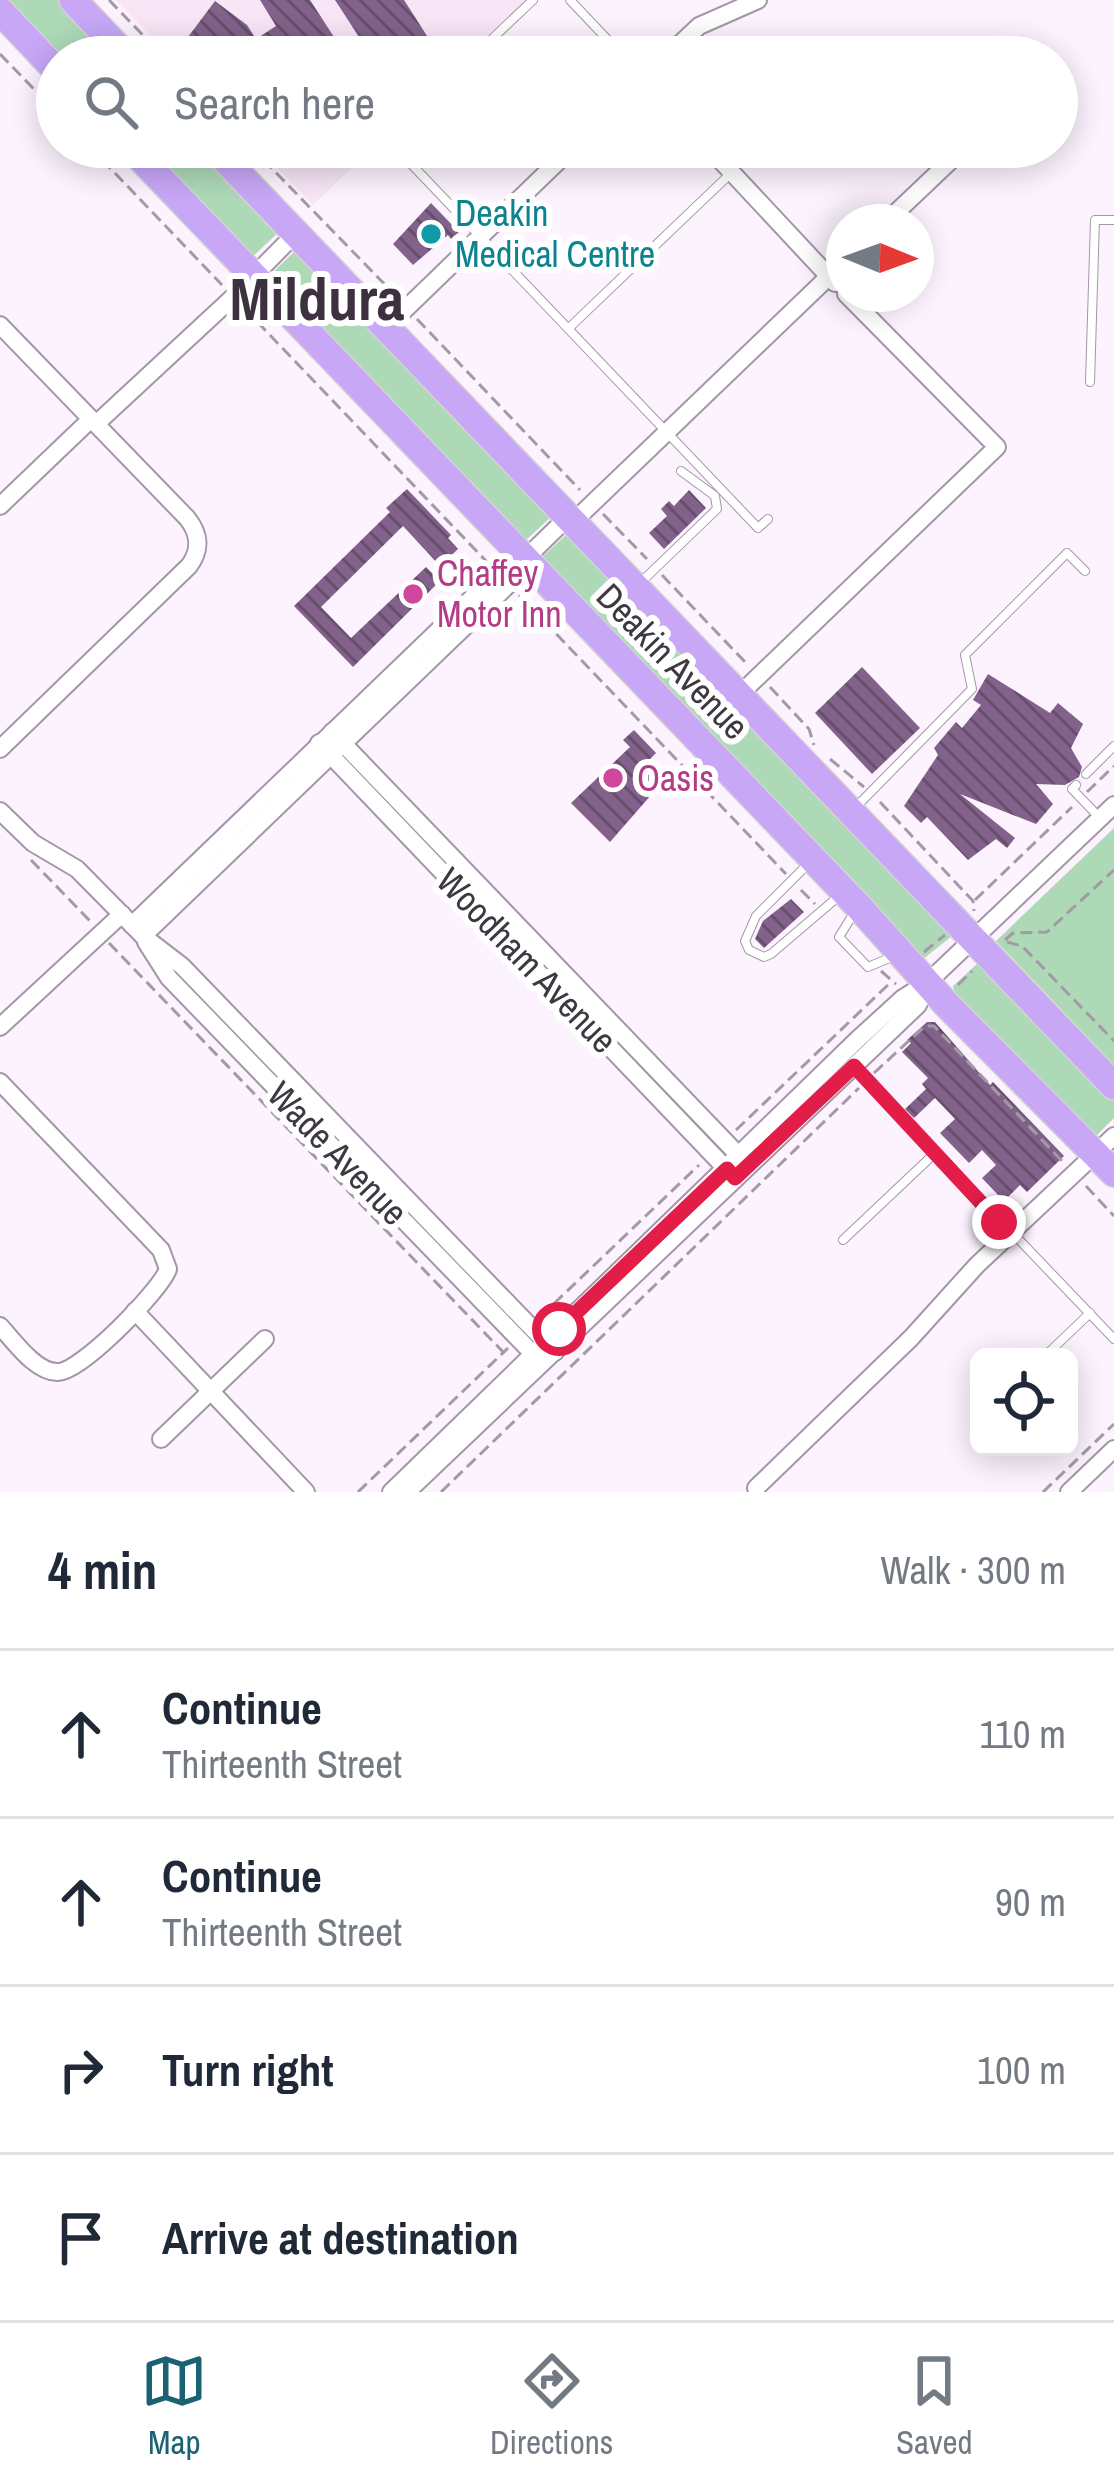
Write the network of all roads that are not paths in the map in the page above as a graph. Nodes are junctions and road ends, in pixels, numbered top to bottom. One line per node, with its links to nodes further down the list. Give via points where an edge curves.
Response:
1 (73, 0): 6 (highway)
2 (533, 0): 7 (lane)
3 (570, 0): 8 (lane)
4 (758, 0): 9 (street)
5 (0, 10): 10 (highway)
6 (107, 36)
7 (495, 36)
8 (604, 36)
9 (688, 36)
10 (36, 48)
11 (150, 168): 23 (highway, Deakin Avenue)
12 (234, 168): 20 (highway, Deakin Avenue)
13 (416, 168): 21 (lane)
14 (551, 168): 21 (street)
15 (728, 168): 17 (street)
16 (943, 168): 18 (street)
17 (732, 172): 22 (street); 28 (lane)
18 (905, 204)
19 (1114, 220): 29 (lane, via 1095,220)
20 (296, 233): 23 (street); 26 (highway, Deakin Avenue)
21 (482, 235): 26 (street); 28 (lane)
22 (826, 273)
23 (253, 275): 30 (street); 36 (highway, Deakin Avenue)
24 (826, 279): 31 (street)
25 (864, 312): 39 (street, via 998,447)
26 (397, 317): 34 (highway, Deakin Avenue)
27 (0, 325): 30 (street)
28 (570, 327): 31 (lane)
29 (1090, 382)
30 (93, 421): 33 (street); 42 (street, via 192,525 198,547 190,566)
31 (666, 432): 34 (street); 35 (lane, via 758,528)
32 (681, 471): 38 (lane, via 715,496 717,508)
33 (0, 506)
34 (578, 514): 36 (street); 38 (highway, Deakin Avenue)
35 (767, 519)
36 (525, 559): 40 (street); 48 (highway, Deakin Avenue)
37 (1084, 571): 45 (lane, via 1067,553 964,655 972,689)
38 (646, 578): 39 (highway, Deakin Avenue)
39 (749, 685): 45 (highway, Deakin Avenue)
40 (332, 744): 50 (street); 59 (street, Woodham Avenue)
41 (1114, 746): 43 (lane)
42 (0, 749)
43 (1086, 775)
44 (1076, 785): 47 (lane, via 1081,798)
45 (861, 802): 51 (highway, Deakin Avenue)
46 (0, 811): 50 (street, Wade Avenue)
47 (1107, 812): 51 (street)
48 (812, 859): 49 (highway, Deakin Avenue); 49 (lane, via 756,916 749,950 771,954)
49 (851, 898): 52 (highway, Deakin Avenue); 52 (lane, via 839,937 868,967)
50 (132, 925): 53 (street, via 101,933); 68 (street, Wade Avenue, via 182,966)
51 (979, 929): 52 (street); 56 (highway, Deakin Avenue)
52 (911, 980): 54 (street, via 918,1005); 58 (highway, Deakin Avenue)
53 (0, 1027)
54 (854, 1067): 57 (lane); 59 (street)
55 (0, 1082): 62 (street, via 166,1256 165,1278)
56 (1114, 1086)
57 (934, 1154): 60 (lane); 61 (lane)
58 (1108, 1154): 60 (street, via 1071,1170)
59 (738, 1167): 68 (street)
60 (1011, 1233): 63 (lane); 72 (street)
61 (843, 1240)
62 (135, 1311): 64 (street, via 62,1372 36,1363); 69 (street)
63 (1090, 1313): 66 (lane); 67 (lane)
64 (0, 1326)
65 (265, 1339): 69 (street)
66 (1114, 1339)
67 (1053, 1348)
68 (544, 1353): 74 (street); 75 (street)
69 (210, 1392): 70 (street); 73 (street)
70 (160, 1439)
71 (1114, 1449): 76 (street)
72 (756, 1488)
73 (306, 1492)
74 (391, 1492)
75 (407, 1492)
76 (1069, 1492)

